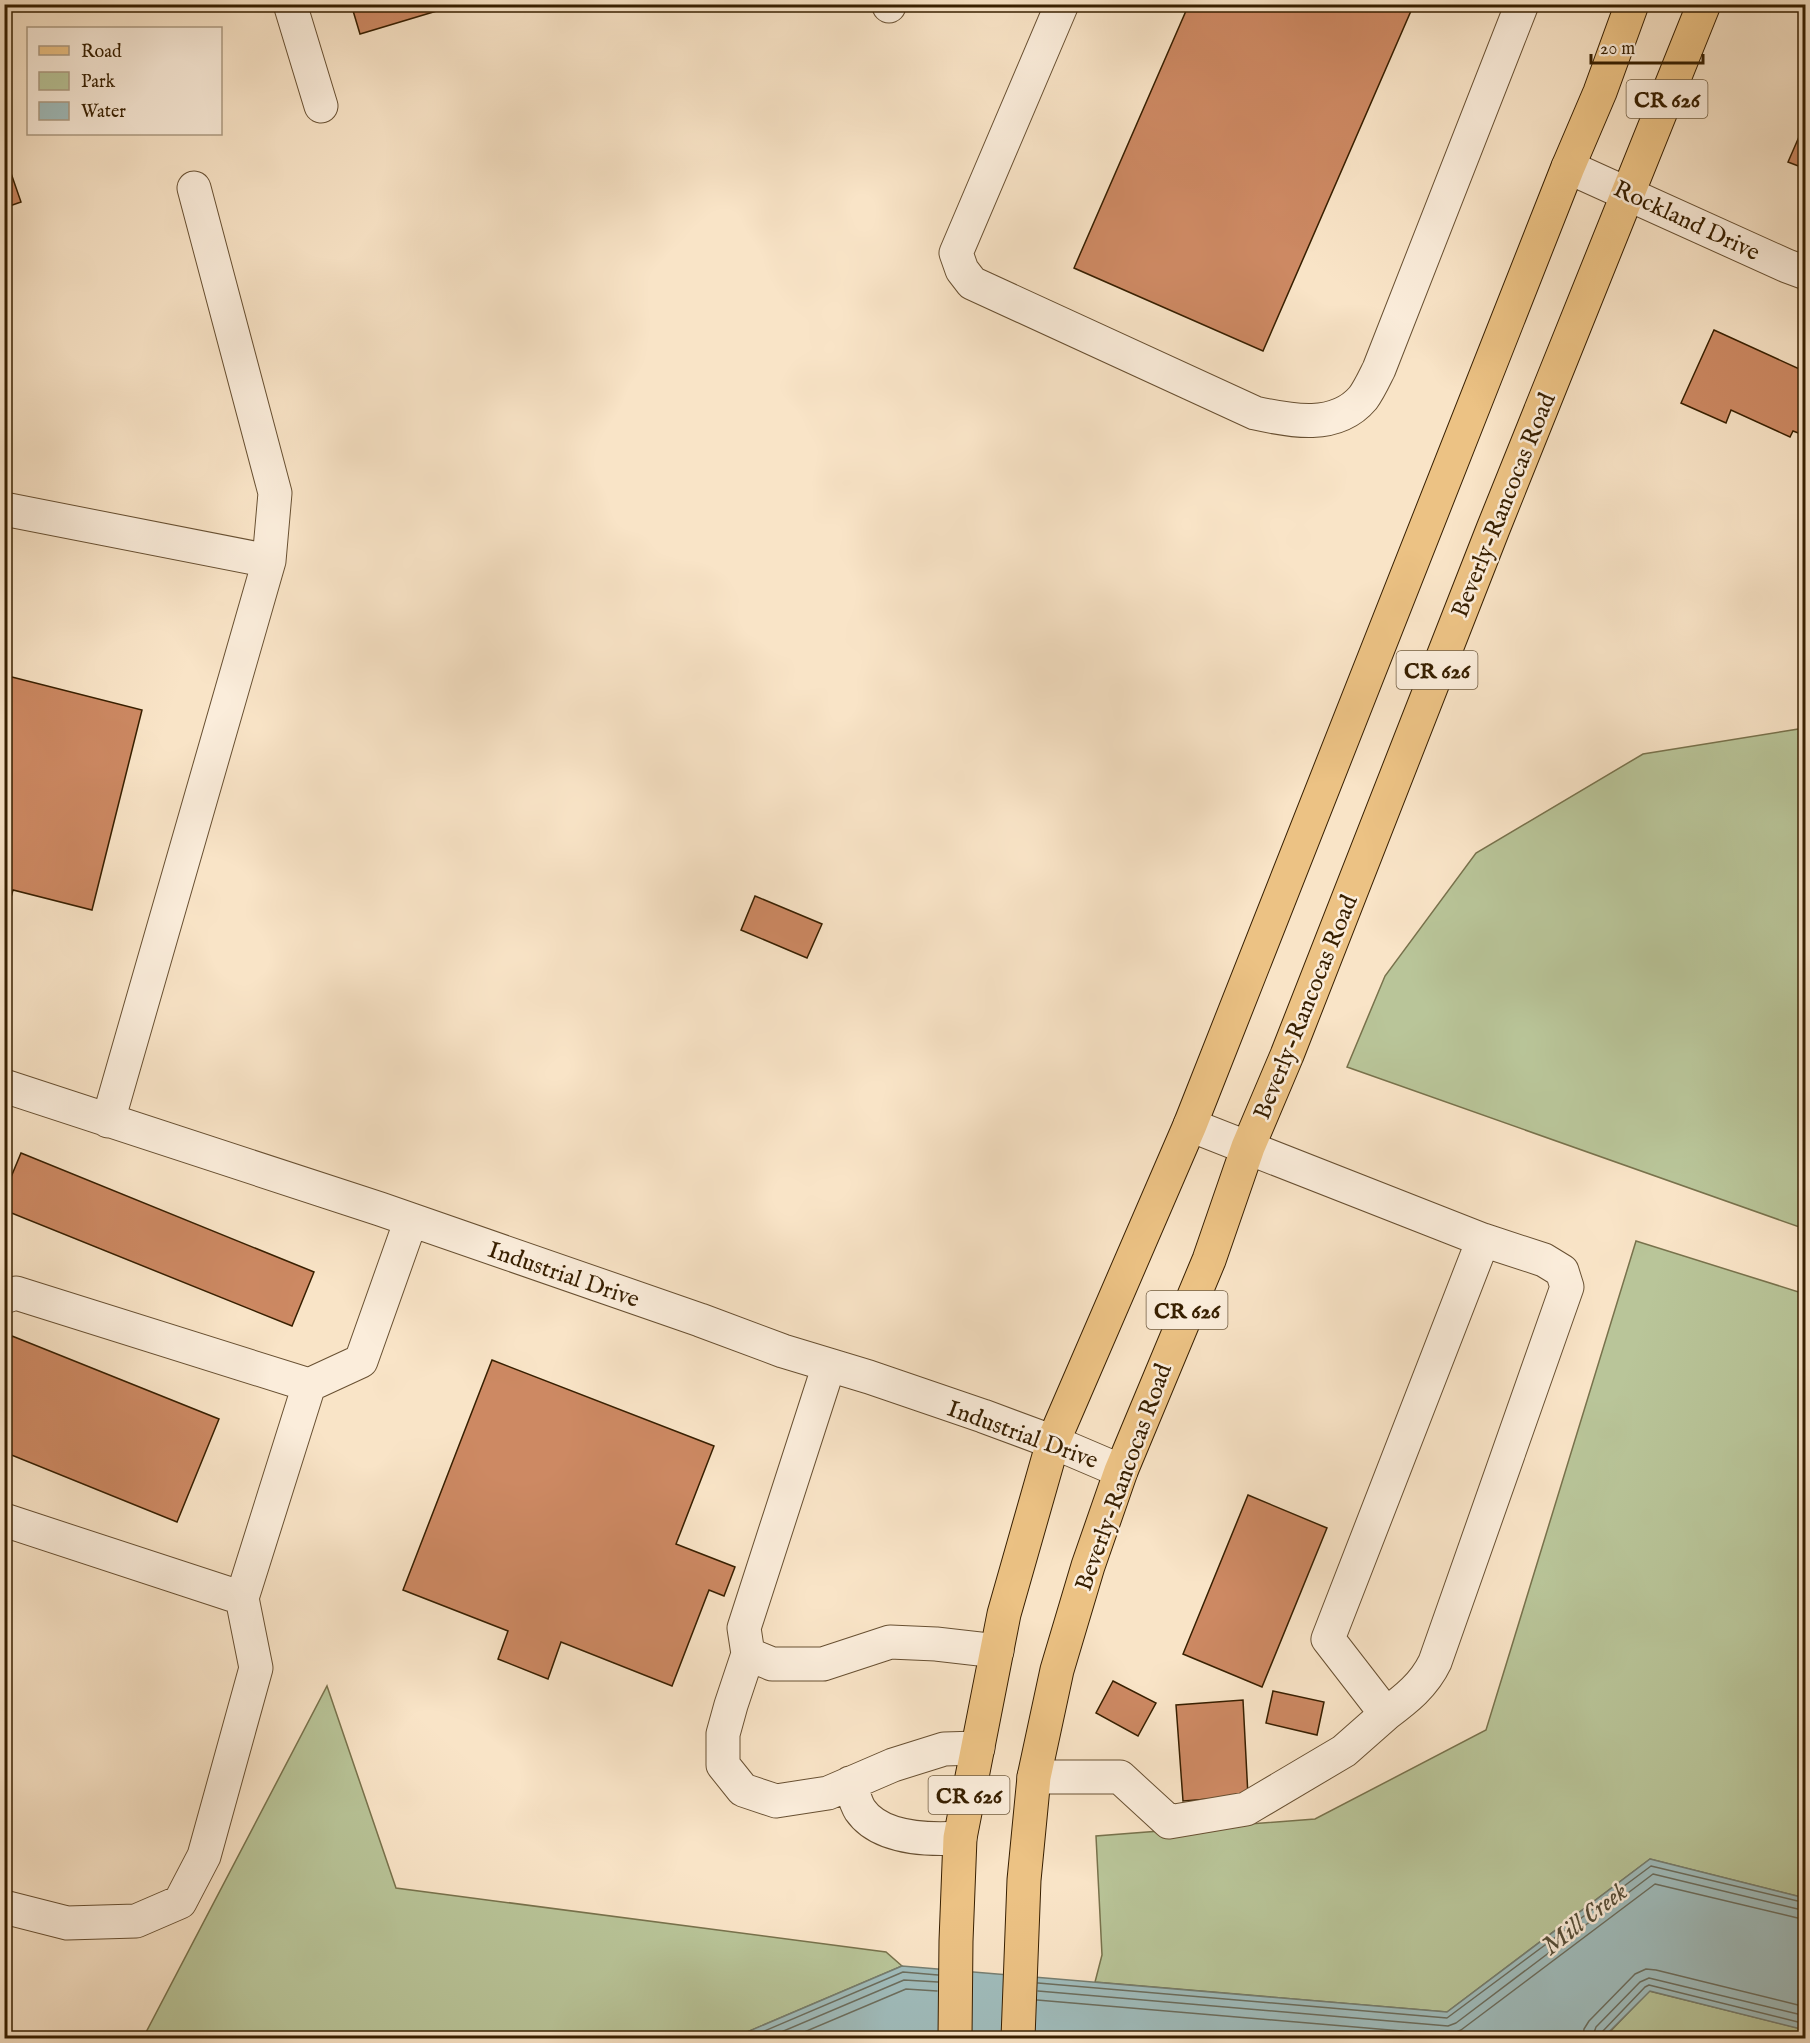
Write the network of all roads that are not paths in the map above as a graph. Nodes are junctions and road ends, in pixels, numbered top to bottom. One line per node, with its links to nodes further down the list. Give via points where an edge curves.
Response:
1 (290, 4): 6 (street)
2 (1062, 4): 3 (street, via 956,253 962,270 972,283 1256,413 1293,421 1336,418 1362,399 1379,369)
3 (1522, 4)
4 (1632, 4): 7 (main road, CR 626)
5 (1704, 4): 9 (main road, Beverly-Rancocas Road / CR 626)
6 (321, 106)
7 (1568, 167): 9 (street, Rockland Drive); 15 (main road, CR 626)
8 (194, 188): 12 (street, via 274,493)
9 (1628, 193): 10 (street, Rockland Drive); 16 (main road, Beverly-Rancocas Road / CR 626)
10 (1806, 273)
11 (4, 509): 12 (street)
12 (269, 561): 14 (street)
13 (4, 1086): 14 (street, Industrial Drive)
14 (108, 1121): 17 (street, Industrial Drive)
15 (1190, 1125): 16 (street); 22 (main road, CR 626)
16 (1248, 1147): 18 (street); 23 (main road, Beverly-Rancocas Road / CR 626, via 1209,1260)
17 (411, 1220): 20 (street, Industrial Drive); 21 (street, via 361,1361)
18 (1483, 1240): 28 (street, via 1328,1639); 28 (street, via 1544,1260 1562,1271 1567,1287 1435,1662 1410,1696)
19 (4, 1297): 21 (street, via 16,1293)
20 (829, 1365): 22 (street, Industrial Drive); 27 (street, via 744,1628)
21 (309, 1384): 25 (street)
22 (1053, 1442): 23 (street, Industrial Drive); 26 (main road, CR 626)
23 (1121, 1471): 30 (main road, Beverly-Rancocas Road / CR 626, via 1057,1671)
24 (4, 1520): 25 (street)
25 (242, 1598): 33 (street, via 256,1668 204,1856 180,1902 136,1921 67,1923)
26 (997, 1651): 27 (street, via 890,1642 823,1664 772,1664); 29 (main road, CR 626)
27 (748, 1654): 31 (street, via 723,1734 723,1765 743,1790 776,1801 828,1792)
28 (1386, 1714): 30 (street, via 1344,1751 1246,1809 1169,1822 1120,1778)
29 (978, 1748): 31 (street, via 944,1749); 32 (main road, CR 626)
30 (1034, 1777): 35 (main road, Beverly-Rancocas Road / CR 626, via 1024,1880)
31 (850, 1783): 32 (street, via 859,1809 871,1822 900,1835)
32 (960, 1838): 34 (main road, CR 626)
33 (4, 1906)
34 (955, 2038)
35 (1018, 2038)

